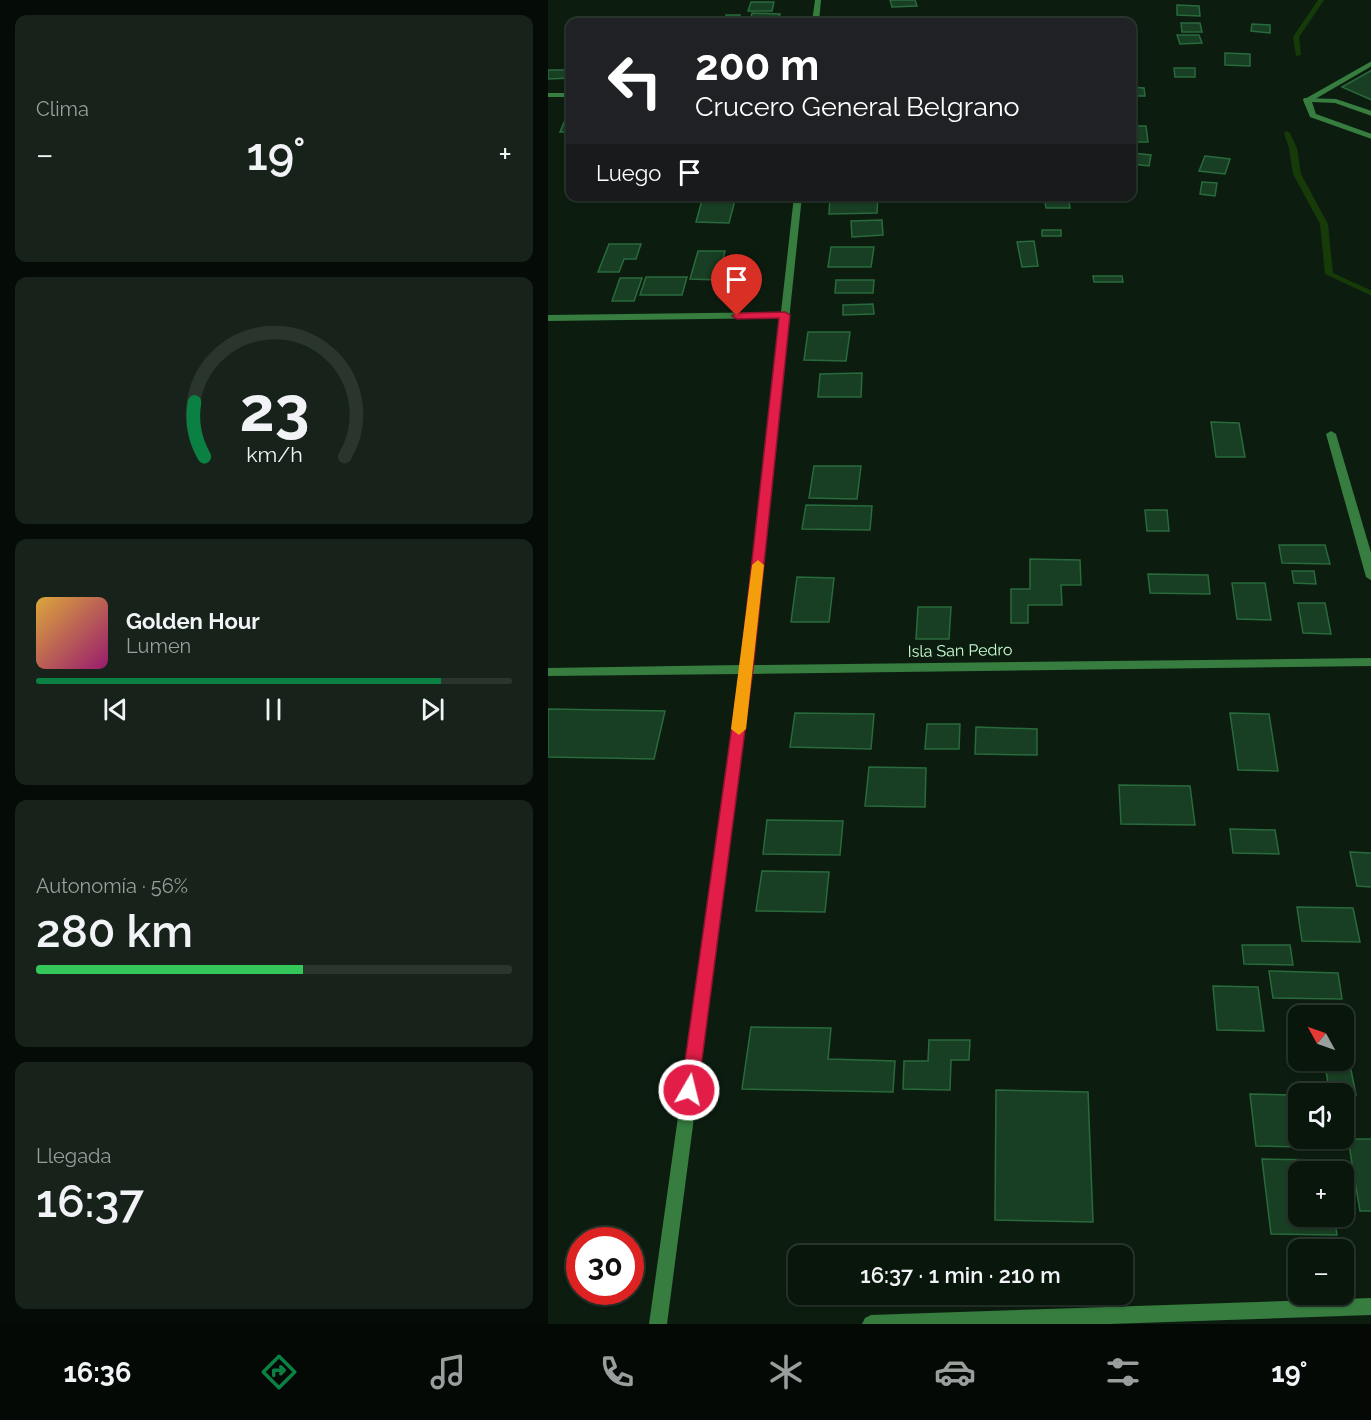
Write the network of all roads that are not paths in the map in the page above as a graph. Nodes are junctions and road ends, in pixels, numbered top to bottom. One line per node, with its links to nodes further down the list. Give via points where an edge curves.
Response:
1 (818, 0): 2 (street)
2 (816, 18)
3 (1372, 63): 6 (street)
4 (548, 95): 5 (street)
5 (566, 95)
6 (1307, 100): 7 (street, via 1336,101); 8 (street, via 1313,114)
7 (1372, 114)
8 (1372, 137)
9 (797, 201): 10 (street)
10 (785, 315): 11 (street); 15 (street)
11 (548, 318)
12 (1331, 434): 13 (street)
13 (1372, 577)
14 (1372, 662): 15 (street, Isla San Pedro)
15 (747, 669): 16 (street, Isla San Pedro); 18 (street)
16 (548, 672)
17 (1372, 1306): 19 (street)
18 (658, 1324)
19 (871, 1324)

